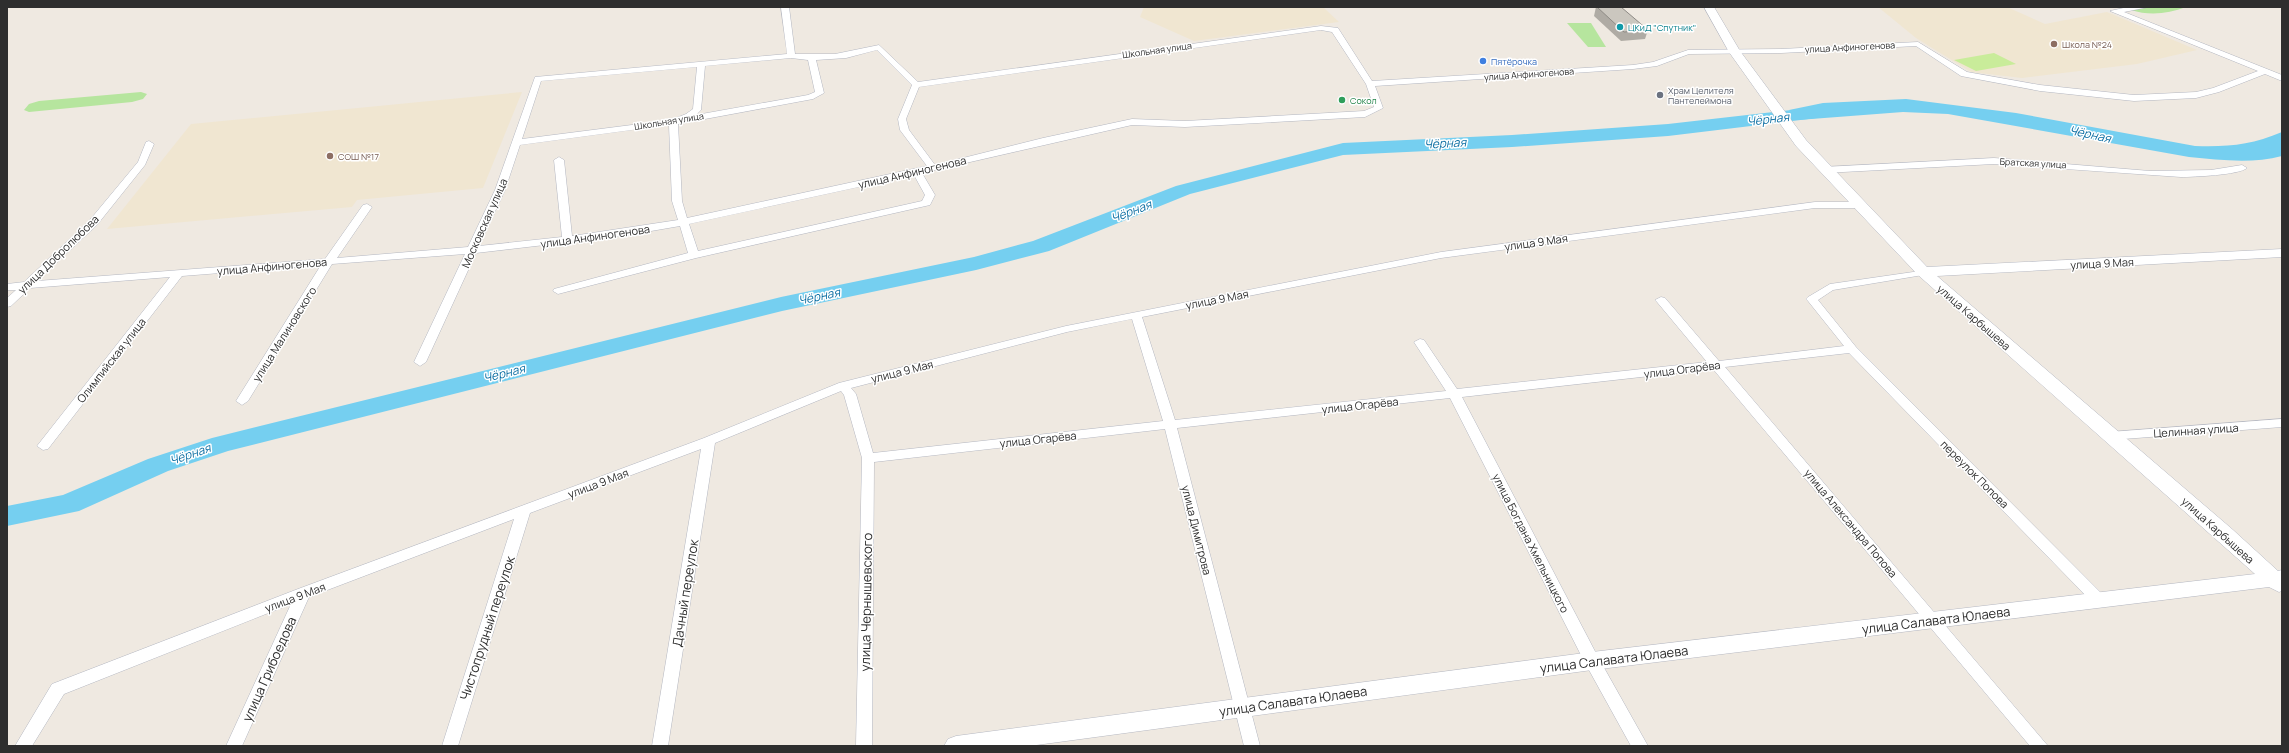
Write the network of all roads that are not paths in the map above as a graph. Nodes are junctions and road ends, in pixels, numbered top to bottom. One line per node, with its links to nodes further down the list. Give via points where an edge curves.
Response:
1 (785, 7): 5 (street)
2 (1709, 7): 4 (street, улица Карбышева)
3 (2144, 7): 8 (street, via 2114,11)
4 (1735, 52): 8 (street, улица Анфиногенова, via 1918,44 1964,74 2087,94 2134,98 2196,95); 10 (street, улица Анфиногенова, via 1688,52 1654,64 1632,67); 22 (street, улица Карбышева, via 1764,94)
5 (791, 56): 6 (street); 7 (street)
6 (812, 59): 11 (street, via 860,53 879,47); 13 (street, Школьная улица, via 820,93)
7 (701, 64): 12 (street); 17 (street, Московская улица, via 538,79)
8 (2263, 72): 9 (street)
9 (2282, 78)
10 (1370, 84): 11 (street, Школьная улица, via 1335,30 1321,28); 16 (street, улица Анфиногенова, via 1379,108 1370,114)
11 (916, 85): 20 (street, via 902,119 905,130)
12 (697, 110): 13 (street); 15 (street)
13 (724, 112): 15 (street, Школьная улица)
14 (1183, 120): 16 (street, улица Анфиногенова)
15 (673, 122): 17 (street, Школьная улица); 26 (street, via 677,200)
16 (1173, 123): 20 (street, улица Анфиногенова, via 1126,123)
17 (516, 143): 28 (street, Московская улица, via 500,190)
18 (149, 144): 34 (street, улица Добролюбова, via 142,163 93,223)
19 (559, 160): 27 (street)
20 (933, 168): 23 (street, улица Анфиногенова)
21 (2242, 168): 22 (street, Братская улица, via 2206,174 1994,161)
22 (1824, 170): 24 (street, улица Карбышева)
23 (917, 172): 26 (street, улица Анфиногенова); 30 (street, via 930,195 926,203)
24 (1858, 205): 32 (street, улица Карбышева); 39 (street, улица 9 Мая, via 1815,204 1441,255)
25 (367, 207): 31 (street, улица Малиновского)
26 (683, 222): 27 (street, улица Анфиногенова); 30 (street)
27 (567, 240): 28 (street, улица Анфиногенова)
28 (473, 250): 31 (street, улица Анфиногенова); 42 (street, Московская улица)
29 (2282, 254): 32 (street, улица 9 Мая)
30 (694, 255): 36 (street)
31 (329, 261): 33 (street, улица Анфиногенова); 46 (street, улица Малиновского)
32 (1923, 272): 41 (street, переулок Попова, via 1830,287 1812,299); 49 (street, улица Карбышева)
33 (178, 274): 34 (street, улица Анфиногенова); 51 (street, Олимпийская улица)
34 (25, 285): 35 (street, улица Анфиногенова); 38 (street, улица Добролюбова)
35 (7, 287)
36 (558, 291)
37 (1661, 300): 43 (street, улица Александра Попова)
38 (7, 304)
39 (1136, 315): 44 (street, улица 9 Мая, via 1066,329); 48 (street, улица Димитрова)
40 (1420, 342): 45 (street, улица Богдана Хмельницкого)
41 (1852, 349): 43 (street, улица Огарёва); 56 (street, переулок Попова)
42 (420, 362)
43 (1717, 365): 45 (street, улица Огарёва); 57 (street, улица Александра Попова)
44 (843, 386): 50 (street, улица 9 Мая); 52 (street, улица Чернышевского, via 850,394)
45 (1455, 395): 48 (street, улица Огарёва); 58 (street, улица Богдана Хмельницкого)
46 (242, 401)
47 (2282, 423): 49 (street, Целинная улица)
48 (1170, 424): 52 (street, улица Огарёва); 59 (street, улица Димитрова)
49 (2110, 436): 54 (street, улица Карбышева)
50 (709, 441): 53 (street, улица 9 Мая); 63 (street, Дачный переулок)
51 (43, 446)
52 (868, 458): 64 (street, улица Чернышевского)
53 (524, 510): 55 (street, улица 9 Мая); 62 (street, Чистопрудный переулок)
54 (2279, 581): 56 (street, улица Салавата Юлаева)
55 (303, 593): 60 (street, улица 9 Мая, via 58,690); 61 (street, улица Грибоедова)
56 (2098, 599): 57 (street, улица Салавата Юлаева)
57 (1935, 620): 58 (street, улица Салавата Юлаева); 68 (street, улица Александра Попова)
58 (1592, 661): 59 (street, улица Салавата Юлаева); 67 (street, улица Богдана Хмельницкого)
59 (1241, 707): 65 (street, улица Салавата Юлаева); 66 (street, улица Димитрова)
60 (23, 746)
61 (234, 746)
62 (450, 746)
63 (660, 746)
64 (864, 746)
65 (956, 746)
66 (1252, 746)
67 (1640, 746)
68 (2040, 746)

